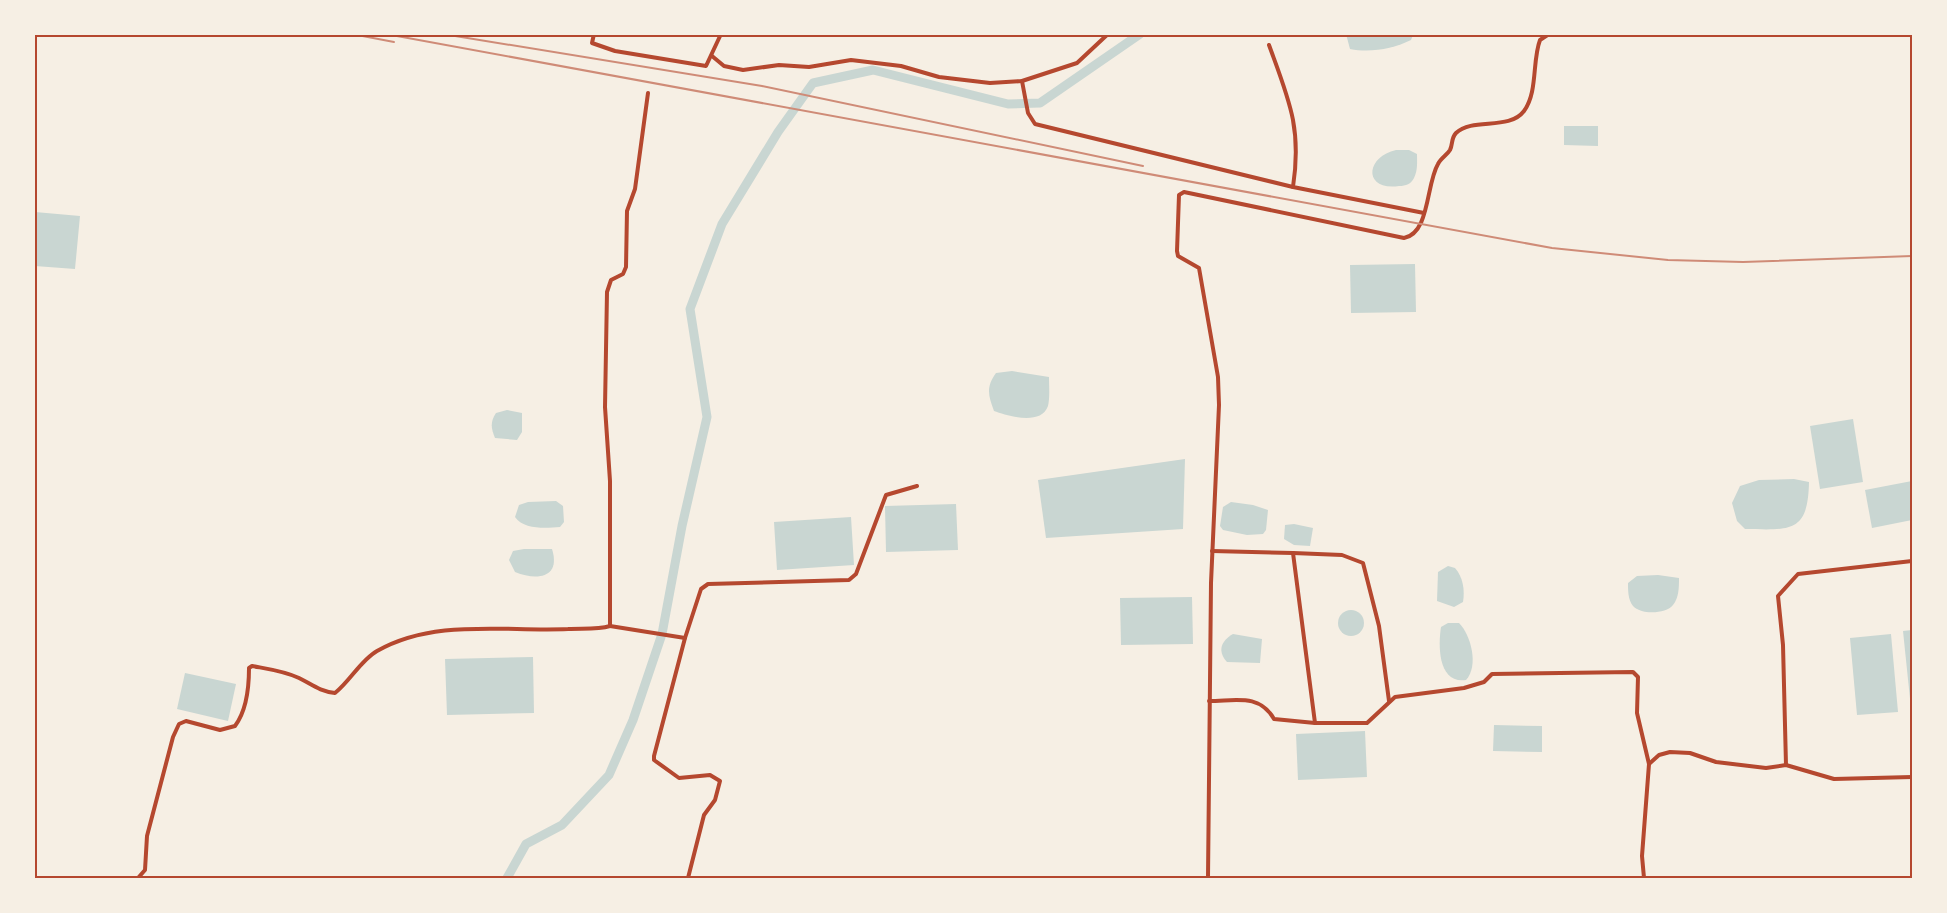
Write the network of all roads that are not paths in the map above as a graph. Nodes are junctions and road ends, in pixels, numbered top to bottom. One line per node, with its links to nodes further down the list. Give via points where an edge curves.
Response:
1 (594, 34): 6 (street, via 592,44 615,51 706,66)
2 (721, 34): 6 (street)
3 (1108, 34): 7 (street, via 1077,63)
4 (1550, 34): 10 (street, via 1540,40 1537,48 1525,111 1517,117 1458,132 1432,176)
5 (1269, 45): 9 (street, via 1293,110 1297,152)
6 (712, 56): 7 (street, via 724,66 743,70 779,65 809,67 851,60 901,66 939,77 990,83)
7 (1022, 81): 9 (street, via 1028,114 1035,124)
8 (648, 93): 15 (street, via 635,189 627,212 626,267 623,274 611,280 607,292 605,407 610,481)
9 (1293, 187): 10 (street)
10 (1424, 213): 12 (street, via 1416,233 1404,238 1184,192 1179,195 1178,256 1199,268 1218,377)
11 (917, 486): 16 (street, via 886,495 856,574 849,580 708,584 701,589)
12 (1212, 551): 13 (street); 17 (street)
13 (1293, 553): 18 (street, via 1342,555 1363,563 1379,626); 19 (street)
14 (1912, 561): 21 (street, via 1798,574 1778,596 1784,645)
15 (610, 626): 16 (street); 23 (street, via 429,633 378,650 334,693 318,691 282,672 252,666 242,717 235,726 220,730 186,721 179,724 147,836 145,870)
16 (685, 638): 24 (street, via 654,760 679,778 710,775 720,781 715,800 704,815)
17 (1209, 701): 19 (street, via 1257,701 1274,719); 25 (street)
18 (1389, 701): 19 (street, via 1367,723); 20 (street, via 1478,684 1492,675 1633,672 1638,676 1637,713)
19 (1315, 723)
20 (1649, 764): 21 (street, via 1670,752 1766,768); 26 (street)
21 (1786, 765): 22 (street, via 1834,778)
22 (1912, 777)
23 (138, 879)
24 (688, 879)
25 (1208, 879)
26 (1644, 879)

